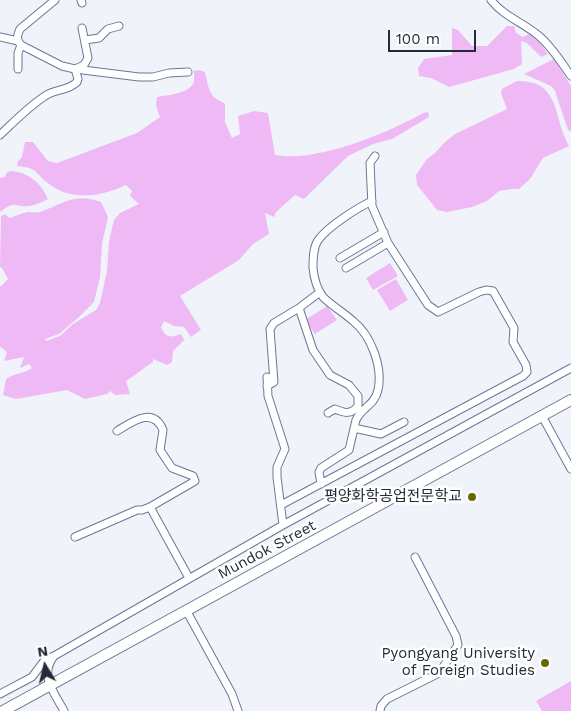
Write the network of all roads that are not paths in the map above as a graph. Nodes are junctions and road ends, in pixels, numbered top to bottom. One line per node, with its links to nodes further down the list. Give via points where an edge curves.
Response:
1 (55, 0): 7 (street, via 20,29 17,35)
2 (491, 0): 11 (street, via 540,36)
3 (119, 26): 6 (street, via 108,29 99,38)
4 (82, 28): 6 (street)
5 (0, 38): 7 (street)
6 (85, 40): 9 (street, via 88,58 84,65)
7 (19, 43): 8 (street); 9 (street, via 62,66)
8 (18, 69)
9 (75, 69): 10 (street, via 139,77); 12 (street, via 78,79 74,85 47,95)
10 (188, 72)
11 (571, 76)
12 (0, 134)
13 (375, 156): 14 (street, via 370,163)
14 (372, 201): 15 (street); 19 (street, via 318,239 313,258 314,278)
15 (384, 232): 16 (street); 17 (street)
16 (388, 243): 18 (street); 31 (street, via 434,311 479,292 493,291 514,328 513,342 527,372)
17 (340, 258)
18 (346, 268)
19 (320, 292): 20 (street); 28 (street, via 334,308 359,326 377,361 377,394 370,406 358,416)
20 (299, 308): 23 (street, via 274,322 270,329 275,379); 25 (street, via 313,350 330,375 349,385 358,396 358,406 350,412 335,410)
21 (571, 368): 34 (street)
22 (267, 377): 23 (street)
23 (267, 386): 32 (street, via 285,449 277,467)
24 (571, 400): 26 (main road, Mundok Street)
25 (328, 413)
26 (542, 416): 30 (street); 38 (main road, Mundok Street)
27 (404, 422): 28 (street, via 381,434)
28 (354, 428): 31 (street, via 347,452 321,468)
29 (117, 431): 33 (street, via 138,418 158,421 163,430 159,448 170,466 195,478)
30 (571, 469)
31 (321, 484): 32 (street)
32 (281, 505): 34 (street)
33 (150, 508): 35 (street, via 137,510); 37 (street)
34 (283, 525): 37 (street)
35 (75, 536)
36 (415, 557): 45 (street, via 458,645 439,673 387,700)
37 (189, 578): 39 (street)
38 (186, 610): 40 (main road, Mundok Street); 44 (street)
39 (54, 656): 40 (street, via 48,666); 41 (street, via 44,661 32,677)
40 (50, 685): 42 (main road, Mundok Street); 43 (street)
41 (0, 694)
42 (3, 711)
43 (64, 711)
44 (238, 711)
45 (380, 711)

